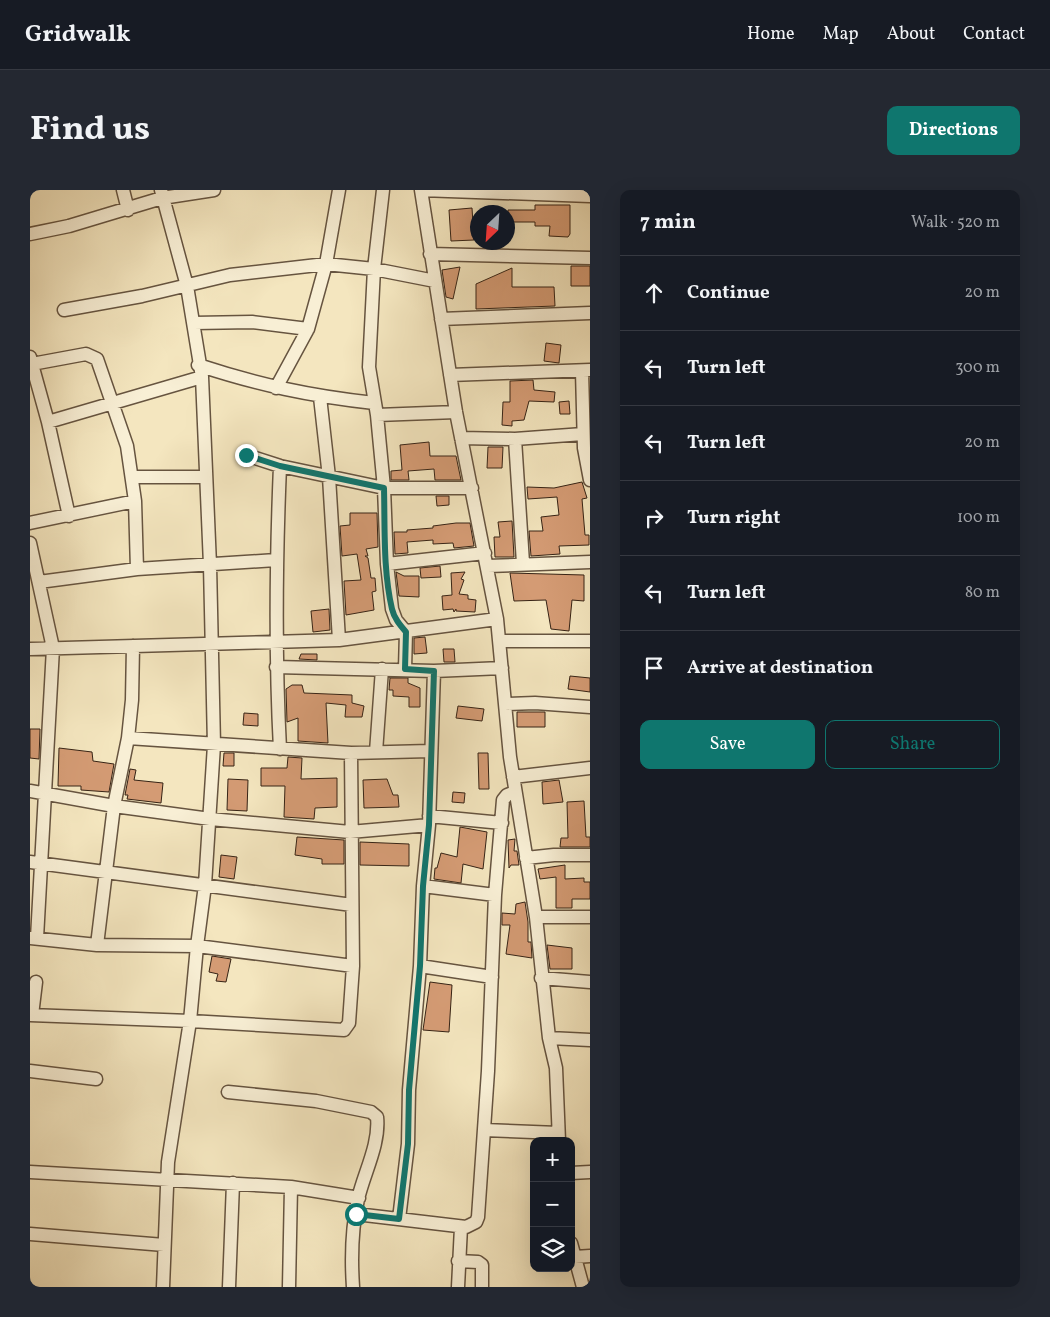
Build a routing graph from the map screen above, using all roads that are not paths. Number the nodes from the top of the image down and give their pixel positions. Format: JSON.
{"nodes":[{"id":1,"x":123,"y":190,"type":"edge"},
{"id":2,"x":214,"y":190,"type":"edge"},
{"id":3,"x":339,"y":190,"type":"edge"},
{"id":4,"x":383,"y":190,"type":"edge"},
{"id":5,"x":421,"y":190,"type":"edge"},
{"id":6,"x":162,"y":194,"type":"edge"},
{"id":7,"x":590,"y":196,"type":"edge"},
{"id":8,"x":128,"y":210,"type":"junction"},
{"id":9,"x":30,"y":234,"type":"edge"},
{"id":10,"x":430,"y":254,"type":"junction"},
{"id":11,"x":590,"y":258,"type":"edge"},
{"id":12,"x":326,"y":264,"type":"junction"},
{"id":13,"x":374,"y":269,"type":"junction"},
{"id":14,"x":435,"y":281,"type":"junction"},
{"id":15,"x":187,"y":286,"type":"junction"},
{"id":16,"x":64,"y":310,"type":"dead end"},
{"id":17,"x":590,"y":313,"type":"edge"},
{"id":18,"x":441,"y":319,"type":"junction"},
{"id":19,"x":194,"y":323,"type":"junction"},
{"id":20,"x":308,"y":329,"type":"junction"},
{"id":21,"x":31,"y":360,"type":"edge"},
{"id":22,"x":200,"y":371,"type":"junction"},
{"id":23,"x":586,"y":371,"type":"edge"},
{"id":24,"x":450,"y":375,"type":"junction"},
{"id":25,"x":276,"y":388,"type":"junction"},
{"id":26,"x":320,"y":397,"type":"junction"},
{"id":27,"x":111,"y":403,"type":"junction"},
{"id":28,"x":375,"y":409,"type":"junction"},
{"id":29,"x":456,"y":412,"type":"junction"},
{"id":30,"x":48,"y":422,"type":"junction"},
{"id":31,"x":583,"y":434,"type":"junction"},
{"id":32,"x":461,"y":438,"type":"junction"},
{"id":33,"x":515,"y":439,"type":"junction"},
{"id":34,"x":246,"y":455,"type":"dead end"},
{"id":35,"x":280,"y":466,"type":"junction"},
{"id":36,"x":132,"y":477,"type":"junction"},
{"id":37,"x":206,"y":477,"type":"junction"},
{"id":38,"x":329,"y":477,"type":"junction"},
{"id":39,"x":590,"y":480,"type":"edge"},
{"id":40,"x":384,"y":488,"type":"junction"},
{"id":41,"x":472,"y":488,"type":"junction"},
{"id":42,"x":135,"y":501,"type":"junction"},
{"id":43,"x":69,"y":516,"type":"junction"},
{"id":44,"x":30,"y":523,"type":"edge"},
{"id":45,"x":30,"y":544,"type":"edge"},
{"id":46,"x":485,"y":553,"type":"junction"},
{"id":47,"x":276,"y":560,"type":"junction"},
{"id":48,"x":590,"y":562,"type":"edge"},
{"id":49,"x":523,"y":563,"type":"junction"},
{"id":50,"x":387,"y":564,"type":"junction"},
{"id":51,"x":210,"y":565,"type":"junction"},
{"id":52,"x":488,"y":566,"type":"junction"},
{"id":53,"x":137,"y":569,"type":"junction"},
{"id":54,"x":39,"y":582,"type":"junction"},
{"id":55,"x":496,"y":619,"type":"junction"},
{"id":56,"x":406,"y":632,"type":"junction"},
{"id":57,"x":339,"y":640,"type":"junction"},
{"id":58,"x":499,"y":640,"type":"junction"},
{"id":59,"x":277,"y":641,"type":"junction"},
{"id":60,"x":590,"y":641,"type":"edge"},
{"id":61,"x":212,"y":644,"type":"junction"},
{"id":62,"x":133,"y":646,"type":"junction"},
{"id":63,"x":53,"y":648,"type":"junction"},
{"id":64,"x":30,"y":649,"type":"edge"},
{"id":65,"x":276,"y":667,"type":"junction"},
{"id":66,"x":502,"y":668,"type":"junction"},
{"id":67,"x":382,"y":669,"type":"junction"},
{"id":68,"x":405,"y":669,"type":"junction"},
{"id":69,"x":434,"y":671,"type":"junction"},
{"id":70,"x":505,"y":704,"type":"junction"},
{"id":71,"x":590,"y":707,"type":"edge"},
{"id":72,"x":128,"y":738,"type":"junction"},
{"id":73,"x":214,"y":745,"type":"junction"},
{"id":74,"x":280,"y":749,"type":"junction"},
{"id":75,"x":430,"y":751,"type":"junction"},
{"id":76,"x":376,"y":752,"type":"junction"},
{"id":77,"x":351,"y":753,"type":"junction"},
{"id":78,"x":590,"y":768,"type":"edge"},
{"id":79,"x":513,"y":777,"type":"junction"},
{"id":80,"x":30,"y":791,"type":"edge"},
{"id":81,"x":515,"y":792,"type":"junction"},
{"id":82,"x":44,"y":794,"type":"junction"},
{"id":83,"x":114,"y":806,"type":"junction"},
{"id":84,"x":210,"y":819,"type":"junction"},
{"id":85,"x":429,"y":820,"type":"junction"},
{"id":86,"x":502,"y":823,"type":"junction"},
{"id":87,"x":350,"y":832,"type":"junction"},
{"id":88,"x":590,"y":856,"type":"edge"},
{"id":89,"x":526,"y":858,"type":"junction"},
{"id":90,"x":35,"y":863,"type":"edge"},
{"id":91,"x":107,"y":871,"type":"junction"},
{"id":92,"x":206,"y":885,"type":"junction"},
{"id":93,"x":423,"y":886,"type":"junction"},
{"id":94,"x":495,"y":895,"type":"junction"},
{"id":95,"x":352,"y":905,"type":"junction"},
{"id":96,"x":536,"y":918,"type":"junction"},
{"id":97,"x":590,"y":918,"type":"edge"},
{"id":98,"x":33,"y":938,"type":"edge"},
{"id":99,"x":97,"y":946,"type":"junction"},
{"id":100,"x":197,"y":946,"type":"junction"},
{"id":101,"x":353,"y":966,"type":"junction"},
{"id":102,"x":420,"y":966,"type":"junction"},
{"id":103,"x":492,"y":977,"type":"junction"},
{"id":104,"x":541,"y":978,"type":"junction"},
{"id":105,"x":36,"y":982,"type":"dead end"},
{"id":106,"x":590,"y":982,"type":"edge"},
{"id":107,"x":31,"y":1015,"type":"edge"},
{"id":108,"x":190,"y":1021,"type":"junction"},
{"id":109,"x":549,"y":1038,"type":"junction"},
{"id":110,"x":590,"y":1040,"type":"edge"},
{"id":111,"x":30,"y":1071,"type":"edge"},
{"id":112,"x":96,"y":1079,"type":"dead end"},
{"id":113,"x":228,"y":1092,"type":"dead end"},
{"id":114,"x":484,"y":1130,"type":"junction"},
{"id":115,"x":558,"y":1137,"type":"edge"},
{"id":116,"x":30,"y":1172,"type":"edge"},
{"id":117,"x":590,"y":1172,"type":"edge"},
{"id":118,"x":575,"y":1173,"type":"edge"},
{"id":119,"x":167,"y":1179,"type":"junction"},
{"id":120,"x":234,"y":1183,"type":"junction"},
{"id":121,"x":291,"y":1186,"type":"junction"},
{"id":122,"x":359,"y":1198,"type":"junction"},
{"id":123,"x":356,"y":1214,"type":"junction"},
{"id":124,"x":399,"y":1219,"type":"junction"},
{"id":125,"x":461,"y":1227,"type":"junction"},
{"id":126,"x":30,"y":1234,"type":"edge"},
{"id":127,"x":164,"y":1244,"type":"junction"},
{"id":128,"x":590,"y":1256,"type":"edge"},
{"id":129,"x":575,"y":1257,"type":"joint"},
{"id":130,"x":458,"y":1261,"type":"junction"},
{"id":131,"x":163,"y":1287,"type":"edge"},
{"id":132,"x":229,"y":1287,"type":"edge"},
{"id":133,"x":290,"y":1287,"type":"edge"},
{"id":134,"x":353,"y":1287,"type":"edge"},
{"id":135,"x":458,"y":1287,"type":"edge"},
{"id":136,"x":482,"y":1287,"type":"edge"},
{"id":137,"x":583,"y":1287,"type":"edge"}],
"edges":[{"from":1,"to":8,"type":"street"},
{"from":2,"to":6,"type":"street"},
{"from":3,"to":12,"type":"street"},
{"from":4,"to":13,"type":"street"},
{"from":5,"to":7,"type":"street"},
{"from":5,"to":10,"type":"street"},
{"from":6,"to":8,"type":"street"},
{"from":6,"to":15,"type":"street"},
{"from":8,"to":9,"type":"street"},
{"from":10,"to":11,"type":"street"},
{"from":10,"to":14,"type":"street"},
{"from":12,"to":13,"type":"street"},
{"from":12,"to":15,"type":"street"},
{"from":12,"to":20,"type":"street"},
{"from":13,"to":14,"type":"street"},
{"from":13,"to":28,"type":"street"},
{"from":14,"to":18,"type":"street"},
{"from":15,"to":16,"type":"street"},
{"from":15,"to":19,"type":"street"},
{"from":17,"to":18,"type":"street"},
{"from":18,"to":24,"type":"street"},
{"from":19,"to":20,"type":"street"},
{"from":19,"to":22,"type":"street"},
{"from":20,"to":25,"type":"street"},
{"from":21,"to":27,"type":"street"},
{"from":21,"to":30,"type":"street"},
{"from":22,"to":25,"type":"street"},
{"from":22,"to":27,"type":"street"},
{"from":22,"to":37,"type":"street"},
{"from":23,"to":24,"type":"street"},
{"from":23,"to":31,"type":"street"},
{"from":24,"to":29,"type":"street"},
{"from":25,"to":26,"type":"street"},
{"from":26,"to":28,"type":"street"},
{"from":26,"to":38,"type":"street"},
{"from":27,"to":30,"type":"street"},
{"from":27,"to":36,"type":"street"},
{"from":28,"to":29,"type":"street"},
{"from":28,"to":40,"type":"street"},
{"from":29,"to":32,"type":"street"},
{"from":30,"to":43,"type":"street"},
{"from":31,"to":33,"type":"street"},
{"from":31,"to":39,"type":"street"},
{"from":32,"to":33,"type":"street"},
{"from":32,"to":41,"type":"street"},
{"from":33,"to":49,"type":"street"},
{"from":34,"to":35,"type":"street"},
{"from":35,"to":38,"type":"street"},
{"from":35,"to":47,"type":"street"},
{"from":36,"to":37,"type":"street"},
{"from":36,"to":42,"type":"street"},
{"from":37,"to":51,"type":"street"},
{"from":38,"to":40,"type":"street"},
{"from":38,"to":57,"type":"street"},
{"from":40,"to":41,"type":"street"},
{"from":40,"to":50,"type":"street"},
{"from":41,"to":46,"type":"street"},
{"from":42,"to":43,"type":"street"},
{"from":42,"to":53,"type":"street"},
{"from":43,"to":44,"type":"street"},
{"from":45,"to":54,"type":"street"},
{"from":46,"to":50,"type":"street"},
{"from":46,"to":52,"type":"street"},
{"from":47,"to":51,"type":"street"},
{"from":47,"to":59,"type":"street"},
{"from":48,"to":49,"type":"street"},
{"from":49,"to":52,"type":"street"},
{"from":50,"to":56,"type":"street"},
{"from":51,"to":53,"type":"street"},
{"from":51,"to":61,"type":"street"},
{"from":52,"to":55,"type":"street"},
{"from":53,"to":54,"type":"street"},
{"from":54,"to":63,"type":"street"},
{"from":55,"to":56,"type":"street"},
{"from":55,"to":58,"type":"street"},
{"from":56,"to":57,"type":"street"},
{"from":56,"to":68,"type":"street"},
{"from":57,"to":59,"type":"street"},
{"from":58,"to":60,"type":"street"},
{"from":58,"to":66,"type":"street"},
{"from":59,"to":61,"type":"street"},
{"from":59,"to":65,"type":"street"},
{"from":61,"to":62,"type":"street"},
{"from":61,"to":73,"type":"street"},
{"from":62,"to":63,"type":"street"},
{"from":62,"to":72,"type":"street"},
{"from":63,"to":64,"type":"street"},
{"from":63,"to":82,"type":"street"},
{"from":65,"to":67,"type":"street"},
{"from":65,"to":74,"type":"street"},
{"from":66,"to":69,"type":"street"},
{"from":66,"to":70,"type":"street"},
{"from":67,"to":68,"type":"street"},
{"from":67,"to":76,"type":"street"},
{"from":68,"to":69,"type":"street"},
{"from":69,"to":75,"type":"street"},
{"from":70,"to":71,"type":"street"},
{"from":70,"to":79,"type":"street"},
{"from":72,"to":73,"type":"street"},
{"from":72,"to":83,"type":"street"},
{"from":73,"to":74,"type":"street"},
{"from":73,"to":84,"type":"street"},
{"from":74,"to":77,"type":"street"},
{"from":75,"to":76,"type":"street"},
{"from":75,"to":85,"type":"street"},
{"from":76,"to":77,"type":"street"},
{"from":77,"to":87,"type":"street"},
{"from":78,"to":79,"type":"street"},
{"from":79,"to":81,"type":"street"},
{"from":80,"to":82,"type":"street"},
{"from":81,"to":86,"type":"street"},
{"from":81,"to":89,"type":"street"},
{"from":82,"to":83,"type":"street"},
{"from":82,"to":90,"type":"street"},
{"from":83,"to":84,"type":"street"},
{"from":83,"to":91,"type":"street"},
{"from":84,"to":87,"type":"street"},
{"from":84,"to":92,"type":"street"},
{"from":85,"to":86,"type":"street"},
{"from":85,"to":87,"type":"street"},
{"from":85,"to":93,"type":"street"},
{"from":86,"to":94,"type":"street"},
{"from":87,"to":95,"type":"street"},
{"from":88,"to":89,"type":"street"},
{"from":89,"to":96,"type":"street"},
{"from":90,"to":91,"type":"street"},
{"from":90,"to":98,"type":"street"},
{"from":91,"to":92,"type":"street"},
{"from":91,"to":99,"type":"street"},
{"from":92,"to":95,"type":"street"},
{"from":92,"to":100,"type":"street"},
{"from":93,"to":94,"type":"street"},
{"from":93,"to":102,"type":"street"},
{"from":94,"to":103,"type":"street"},
{"from":95,"to":101,"type":"street"},
{"from":96,"to":97,"type":"street"},
{"from":96,"to":104,"type":"street"},
{"from":98,"to":99,"type":"street"},
{"from":99,"to":100,"type":"street"},
{"from":100,"to":101,"type":"street"},
{"from":100,"to":108,"type":"street"},
{"from":101,"to":108,"type":"street"},
{"from":102,"to":103,"type":"street"},
{"from":102,"to":124,"type":"street"},
{"from":103,"to":114,"type":"street"},
{"from":104,"to":106,"type":"street"},
{"from":104,"to":109,"type":"street"},
{"from":105,"to":107,"type":"street"},
{"from":107,"to":108,"type":"street"},
{"from":108,"to":119,"type":"street"},
{"from":109,"to":110,"type":"street"},
{"from":109,"to":115,"type":"street"},
{"from":111,"to":112,"type":"street"},
{"from":113,"to":122,"type":"street"},
{"from":114,"to":115,"type":"street"},
{"from":114,"to":125,"type":"street"},
{"from":116,"to":119,"type":"street"},
{"from":117,"to":118,"type":"street"},
{"from":119,"to":120,"type":"street"},
{"from":119,"to":127,"type":"street"},
{"from":120,"to":121,"type":"street"},
{"from":120,"to":132,"type":"street"},
{"from":121,"to":122,"type":"street"},
{"from":121,"to":133,"type":"street"},
{"from":122,"to":123,"type":"street"},
{"from":123,"to":124,"type":"street"},
{"from":123,"to":134,"type":"street"},
{"from":124,"to":125,"type":"street"},
{"from":125,"to":130,"type":"street"},
{"from":126,"to":127,"type":"street"},
{"from":127,"to":131,"type":"street"},
{"from":128,"to":129,"type":"street"},
{"from":129,"to":137,"type":"street"},
{"from":130,"to":135,"type":"street"},
{"from":130,"to":136,"type":"street"}]}
